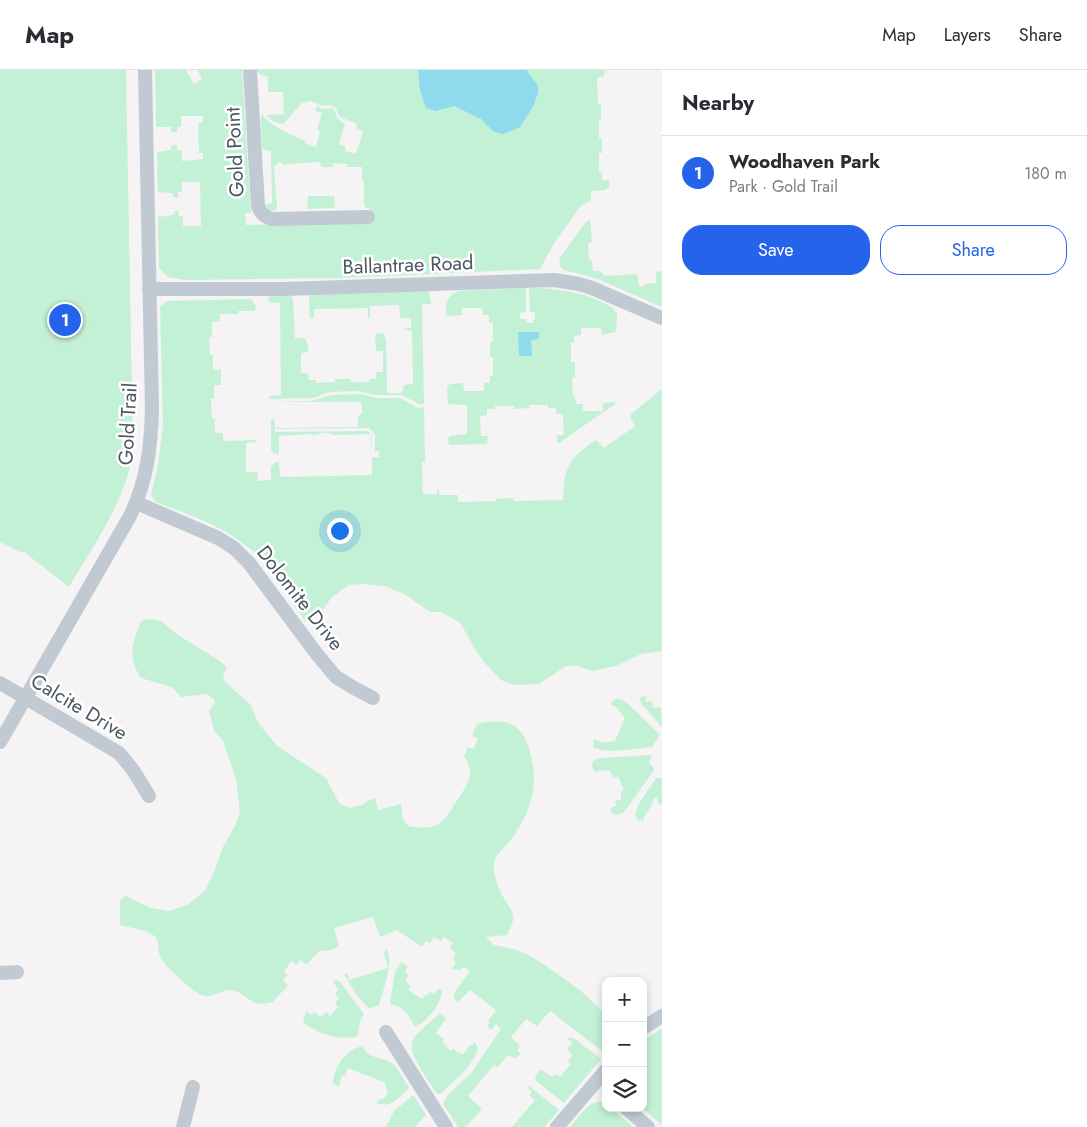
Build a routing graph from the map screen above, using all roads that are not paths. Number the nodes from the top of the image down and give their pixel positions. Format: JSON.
{"nodes":[{"id":1,"x":145,"y":70,"type":"edge"},
{"id":2,"x":250,"y":70,"type":"edge"},
{"id":3,"x":368,"y":216,"type":"dead end"},
{"id":4,"x":149,"y":289,"type":"junction"},
{"id":5,"x":662,"y":318,"type":"edge"},
{"id":6,"x":136,"y":503,"type":"junction"},
{"id":7,"x":0,"y":683,"type":"edge"},
{"id":8,"x":25,"y":698,"type":"junction"},
{"id":9,"x":373,"y":698,"type":"dead end"},
{"id":10,"x":0,"y":742,"type":"edge"},
{"id":11,"x":149,"y":796,"type":"dead end"},
{"id":12,"x":17,"y":972,"type":"dead end"},
{"id":13,"x":0,"y":973,"type":"edge"},
{"id":14,"x":662,"y":1016,"type":"edge"},
{"id":15,"x":647,"y":1025,"type":"edge"},
{"id":16,"x":386,"y":1032,"type":"dead end"},
{"id":17,"x":601,"y":1086,"type":"edge"},
{"id":18,"x":193,"y":1087,"type":"dead end"},
{"id":19,"x":631,"y":1112,"type":"edge"},
{"id":20,"x":183,"y":1127,"type":"edge"},
{"id":21,"x":446,"y":1127,"type":"edge"},
{"id":22,"x":557,"y":1127,"type":"edge"},
{"id":23,"x":648,"y":1127,"type":"edge"}],
"edges":[{"from":1,"to":4,"type":"street","name":"Gold Trail"},
{"from":2,"to":3,"type":"street","name":"Gold Point"},
{"from":4,"to":5,"type":"street","name":"Ballantrae Road"},
{"from":4,"to":6,"type":"street","name":"Gold Trail"},
{"from":6,"to":8,"type":"street","name":"Gold Trail"},
{"from":6,"to":9,"type":"street","name":"Dolomite Drive"},
{"from":7,"to":8,"type":"street","name":"Calcite Drive"},
{"from":8,"to":10,"type":"street","name":"Gold Trail"},
{"from":8,"to":11,"type":"street","name":"Calcite Drive"},
{"from":12,"to":13,"type":"street"},
{"from":14,"to":15,"type":"street"},
{"from":16,"to":21,"type":"street"},
{"from":17,"to":22,"type":"street"},
{"from":18,"to":20,"type":"street"},
{"from":19,"to":23,"type":"street"}]}
